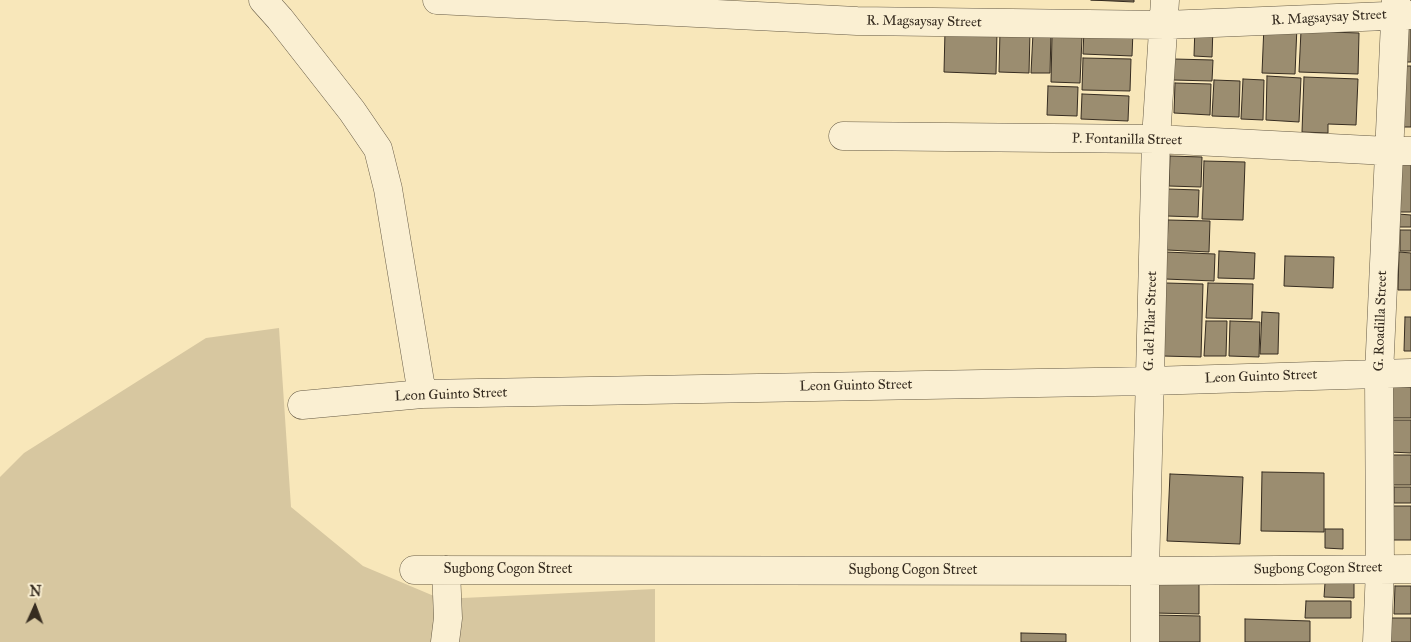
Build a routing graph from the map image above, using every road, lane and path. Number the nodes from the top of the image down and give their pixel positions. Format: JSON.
{"nodes":[{"id":1,"x":263,"y":0,"type":"edge"},
{"id":2,"x":437,"y":0,"type":"edge"},
{"id":3,"x":1401,"y":10,"type":"edge"},
{"id":4,"x":1165,"y":12,"type":"edge"},
{"id":5,"x":843,"y":136,"type":"dead end"},
{"id":6,"x":1156,"y":139,"type":"junction"},
{"id":7,"x":1400,"y":151,"type":"edge"},
{"id":8,"x":1411,"y":373,"type":"edge"},
{"id":9,"x":1378,"y":374,"type":"junction"},
{"id":10,"x":1150,"y":381,"type":"junction"},
{"id":11,"x":422,"y":394,"type":"junction"},
{"id":12,"x":302,"y":405,"type":"dead end"},
{"id":13,"x":1380,"y":569,"type":"junction"},
{"id":14,"x":1411,"y":569,"type":"edge"},
{"id":15,"x":414,"y":570,"type":"dead end"},
{"id":16,"x":446,"y":570,"type":"junction"},
{"id":17,"x":1145,"y":571,"type":"junction"},
{"id":18,"x":445,"y":642,"type":"edge"},
{"id":19,"x":1145,"y":642,"type":"edge"},
{"id":20,"x":1377,"y":642,"type":"edge"}],
"edges":[{"from":1,"to":11,"type":"street"},
{"from":2,"to":4,"type":"street","name":"R. Magsaysay Street"},
{"from":3,"to":4,"type":"street","name":"R. Magsaysay Street"},
{"from":3,"to":7,"type":"street","name":"G. Roadilla Street"},
{"from":4,"to":6,"type":"street","name":"G. del Pilar Street"},
{"from":5,"to":6,"type":"street","name":"P. Fontanilla Street"},
{"from":6,"to":7,"type":"street","name":"P. Fontanilla Street"},
{"from":6,"to":10,"type":"street","name":"G. del Pilar Street"},
{"from":7,"to":9,"type":"street","name":"G. Roadilla Street"},
{"from":8,"to":9,"type":"street","name":"Leon Guinto Street"},
{"from":9,"to":10,"type":"street","name":"Leon Guinto Street"},
{"from":9,"to":13,"type":"street","name":"G. Roadilla Street"},
{"from":10,"to":11,"type":"street","name":"Leon Guinto Street"},
{"from":10,"to":17,"type":"street","name":"G. del Pilar Street"},
{"from":11,"to":12,"type":"street","name":"Leon Guinto Street"},
{"from":13,"to":14,"type":"street","name":"Sugbong Cogon Street"},
{"from":13,"to":17,"type":"street","name":"Sugbong Cogon Street"},
{"from":13,"to":20,"type":"street","name":"G. Roadilla Street"},
{"from":15,"to":16,"type":"street","name":"Sugbong Cogon Street"},
{"from":16,"to":17,"type":"street","name":"Sugbong Cogon Street"},
{"from":16,"to":18,"type":"street"},
{"from":17,"to":19,"type":"street","name":"G. del Pilar Street"}]}
